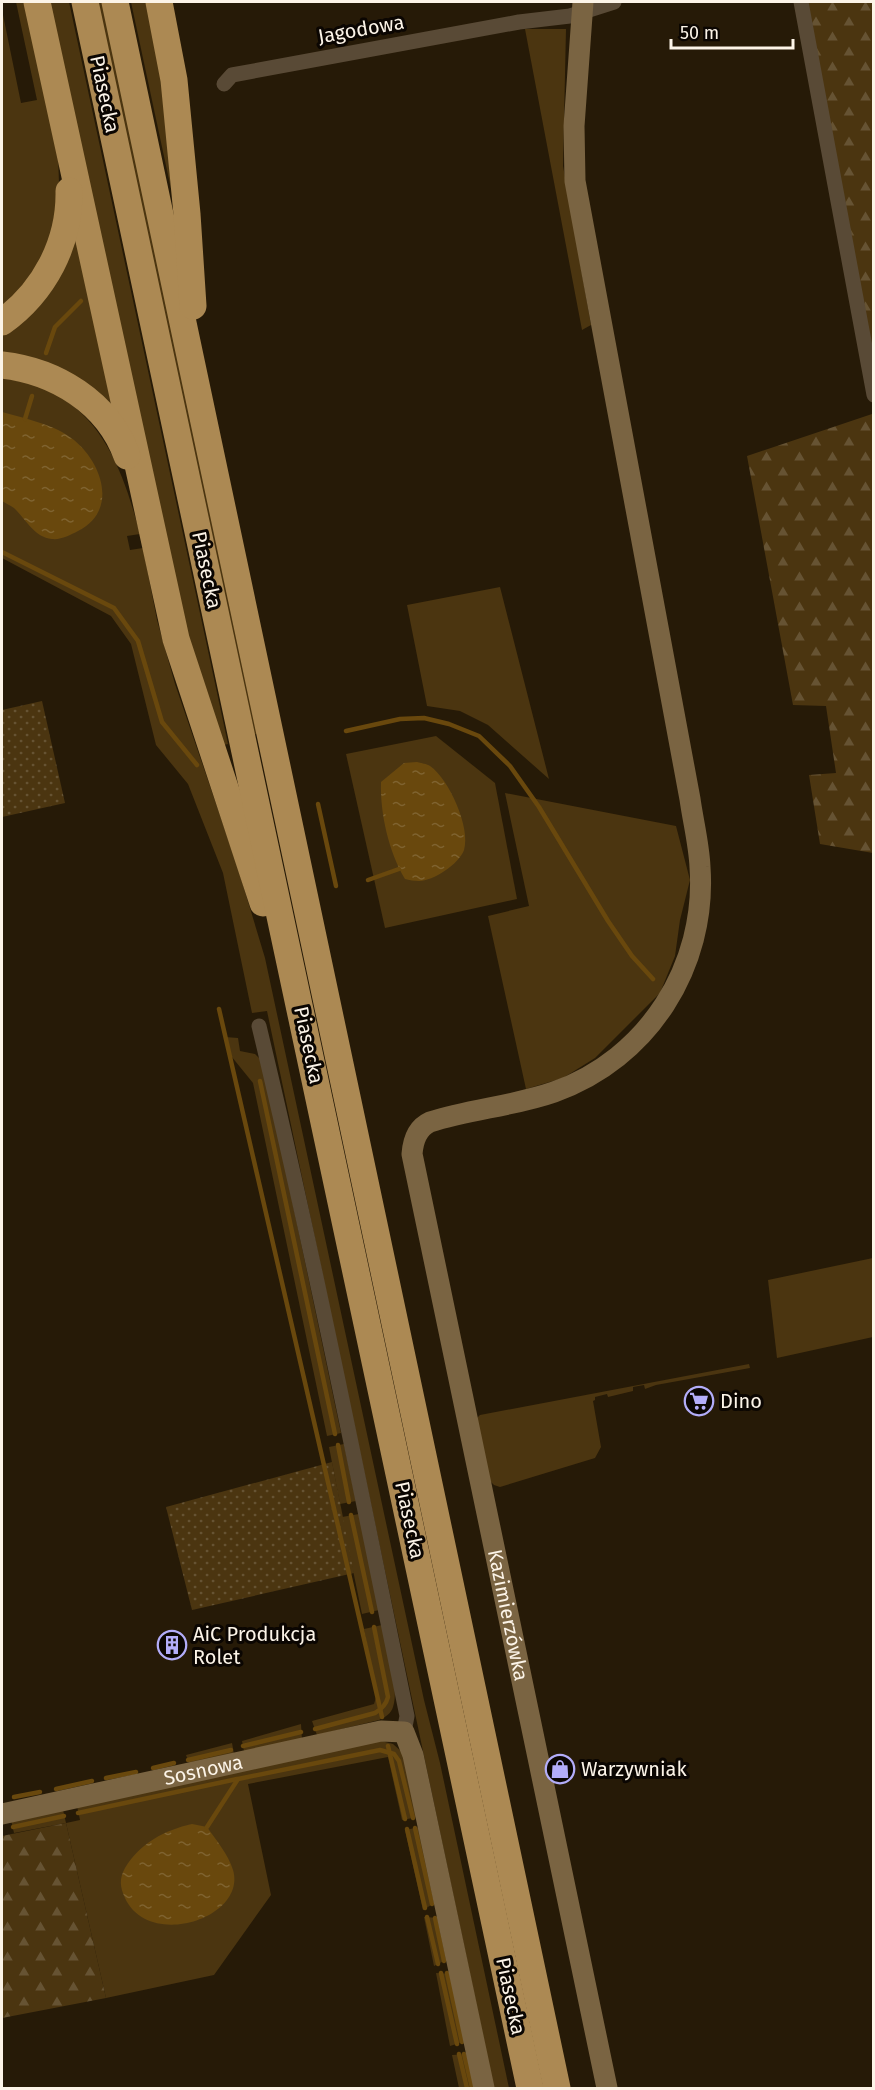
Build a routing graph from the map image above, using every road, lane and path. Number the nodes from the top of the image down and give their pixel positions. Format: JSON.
{"nodes":[{"id":1,"x":37,"y":2,"type":"edge"},
{"id":2,"x":85,"y":2,"type":"edge"},
{"id":3,"x":115,"y":2,"type":"edge"},
{"id":4,"x":159,"y":2,"type":"edge"},
{"id":5,"x":614,"y":2,"type":"edge"},
{"id":6,"x":801,"y":2,"type":"edge"},
{"id":7,"x":582,"y":6,"type":"edge"},
{"id":8,"x":224,"y":84,"type":"dead end"},
{"id":9,"x":68,"y":151,"type":"junction"},
{"id":10,"x":2,"y":322,"type":"edge"},
{"id":11,"x":2,"y":365,"type":"edge"},
{"id":12,"x":873,"y":395,"type":"edge"},
{"id":13,"x":200,"y":404,"type":"junction"},
{"id":14,"x":151,"y":528,"type":"junction"},
{"id":15,"x":259,"y":1026,"type":"dead end"},
{"id":16,"x":315,"y":1076,"type":"junction"},
{"id":17,"x":404,"y":1732,"type":"junction"},
{"id":18,"x":2,"y":1814,"type":"edge"},
{"id":19,"x":484,"y":2088,"type":"edge"},
{"id":20,"x":530,"y":2088,"type":"edge"},
{"id":21,"x":557,"y":2088,"type":"edge"},
{"id":22,"x":608,"y":2088,"type":"edge"}],
"edges":[{"from":1,"to":9,"type":"highway"},
{"from":2,"to":16,"type":"highway","name":"Piasecka"},
{"from":3,"to":13,"type":"highway","name":"Piasecka"},
{"from":4,"to":13,"type":"highway"},
{"from":5,"to":7,"type":"street","name":"Jagodowa"},
{"from":6,"to":12,"type":"street"},
{"from":7,"to":8,"type":"street","name":"Jagodowa"},
{"from":7,"to":22,"type":"street","name":"Kazimierzówka"},
{"from":9,"to":10,"type":"highway"},
{"from":9,"to":14,"type":"highway"},
{"from":11,"to":14,"type":"highway"},
{"from":13,"to":21,"type":"highway","name":"Piasecka"},
{"from":14,"to":16,"type":"highway"},
{"from":15,"to":17,"type":"street"},
{"from":16,"to":20,"type":"highway","name":"Piasecka"},
{"from":17,"to":18,"type":"street","name":"Sosnowa"},
{"from":17,"to":19,"type":"street"}]}
